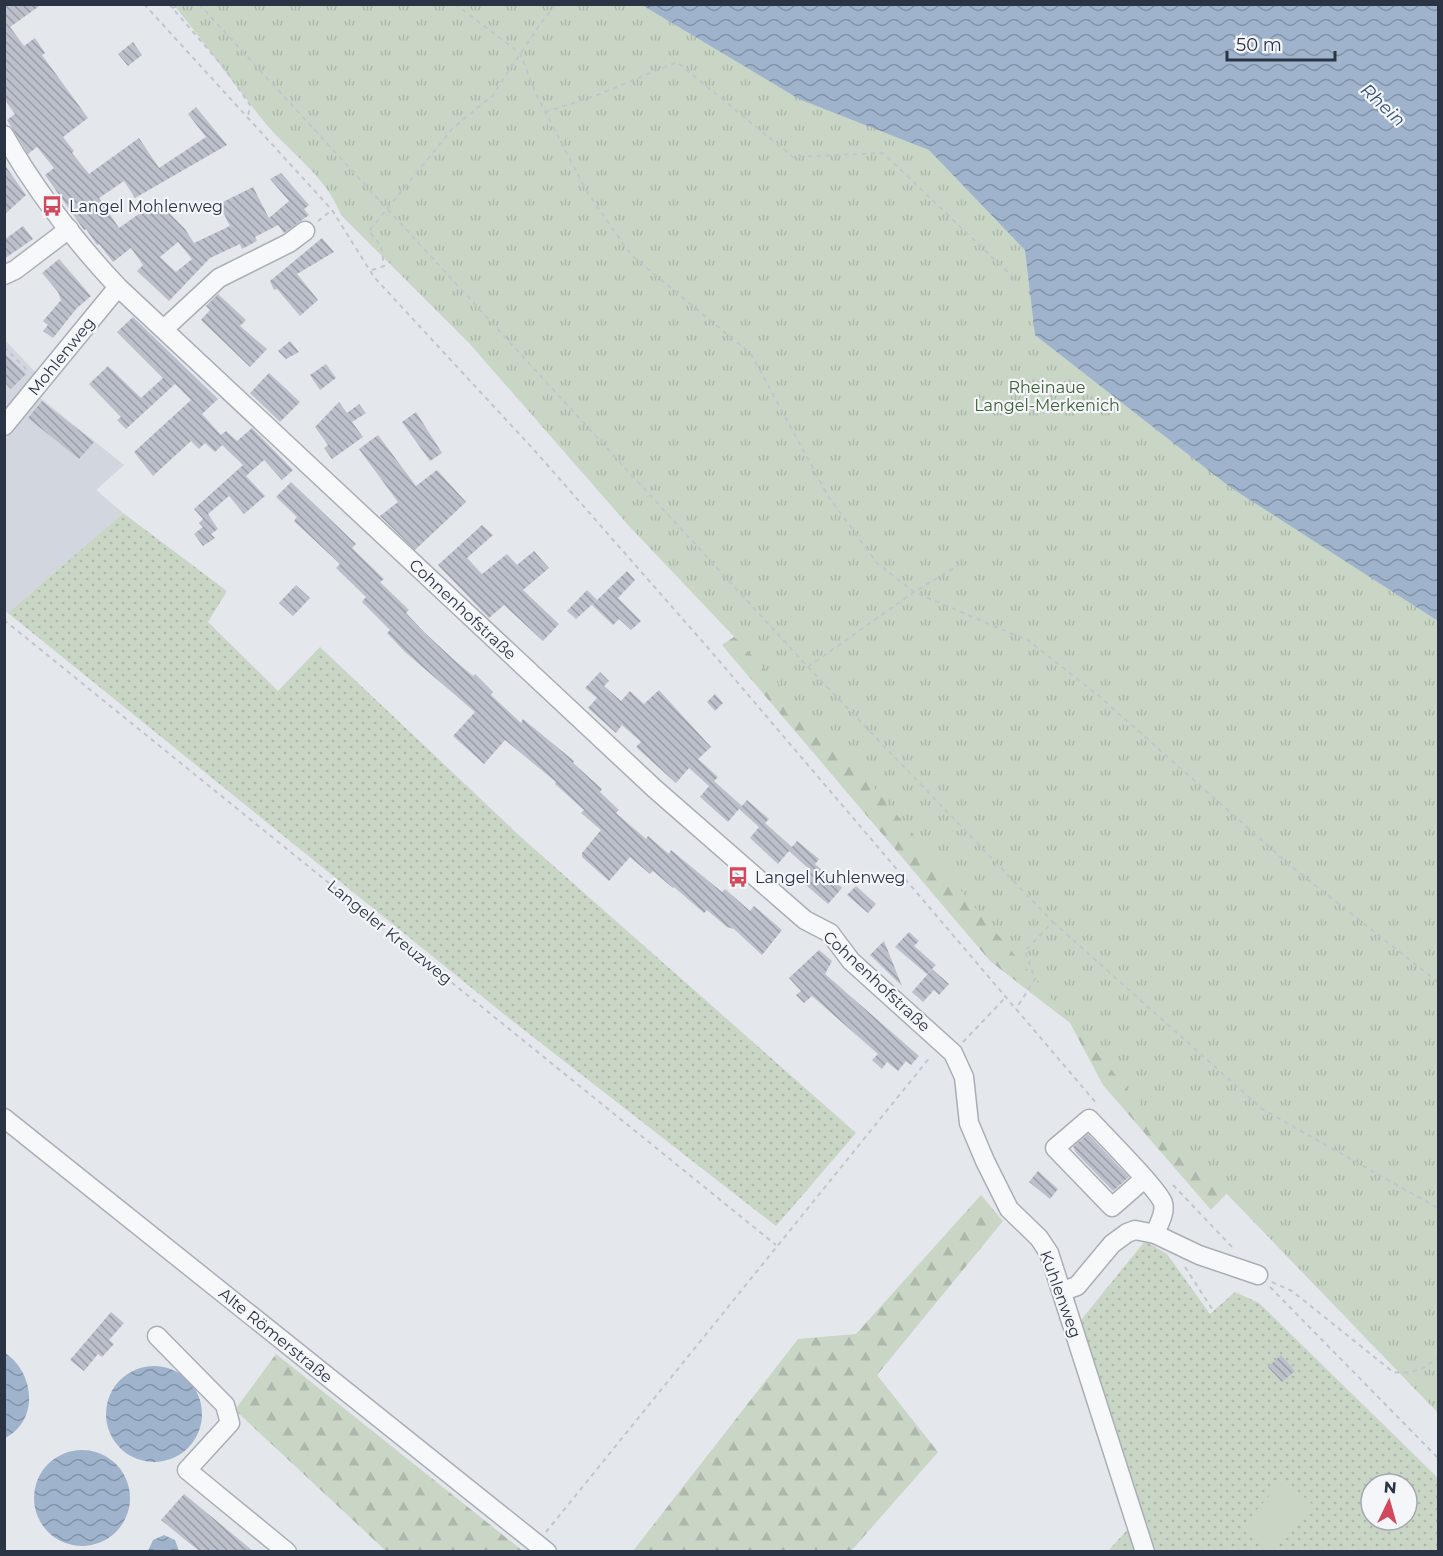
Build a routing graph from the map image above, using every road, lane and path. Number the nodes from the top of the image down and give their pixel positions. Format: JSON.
{"nodes":[{"id":1,"x":144,"y":4,"type":"edge"},
{"id":2,"x":169,"y":4,"type":"edge"},
{"id":3,"x":182,"y":4,"type":"edge"},
{"id":4,"x":199,"y":4,"type":"edge"},
{"id":5,"x":455,"y":4,"type":"edge"},
{"id":6,"x":556,"y":4,"type":"edge"},
{"id":7,"x":172,"y":9,"type":"junction"},
{"id":8,"x":520,"y":53,"type":"junction"},
{"id":9,"x":545,"y":112,"type":"junction"},
{"id":10,"x":248,"y":117,"type":"junction"},
{"id":11,"x":4,"y":135,"type":"edge"},
{"id":12,"x":388,"y":207,"type":"junction"},
{"id":13,"x":69,"y":229,"type":"junction"},
{"id":14,"x":305,"y":231,"type":"dead end"},
{"id":15,"x":371,"y":271,"type":"junction"},
{"id":16,"x":4,"y":274,"type":"edge"},
{"id":17,"x":1017,"y":281,"type":"dead end"},
{"id":18,"x":118,"y":287,"type":"junction"},
{"id":19,"x":164,"y":329,"type":"junction"},
{"id":20,"x":4,"y":347,"type":"edge"},
{"id":21,"x":39,"y":383,"type":"junction"},
{"id":22,"x":4,"y":426,"type":"edge"},
{"id":23,"x":959,"y":565,"type":"dead end"},
{"id":24,"x":914,"y":592,"type":"junction"},
{"id":25,"x":4,"y":620,"type":"edge"},
{"id":26,"x":808,"y":667,"type":"junction"},
{"id":27,"x":1053,"y":922,"type":"junction"},
{"id":28,"x":1438,"y":982,"type":"edge"},
{"id":29,"x":1005,"y":997,"type":"junction"},
{"id":30,"x":1016,"y":1009,"type":"junction"},
{"id":31,"x":947,"y":1047,"type":"junction"},
{"id":32,"x":1097,"y":1105,"type":"dead end"},
{"id":33,"x":4,"y":1118,"type":"edge"},
{"id":34,"x":1144,"y":1179,"type":"junction"},
{"id":35,"x":1169,"y":1182,"type":"dead end"},
{"id":36,"x":1438,"y":1208,"type":"edge"},
{"id":37,"x":1155,"y":1234,"type":"junction"},
{"id":38,"x":776,"y":1245,"type":"junction"},
{"id":39,"x":1234,"y":1250,"type":"dead end"},
{"id":40,"x":1181,"y":1261,"type":"dead end"},
{"id":41,"x":1258,"y":1275,"type":"junction"},
{"id":42,"x":1063,"y":1291,"type":"junction"},
{"id":43,"x":1214,"y":1312,"type":"dead end"},
{"id":44,"x":157,"y":1336,"type":"dead end"},
{"id":45,"x":1438,"y":1357,"type":"edge"},
{"id":46,"x":1438,"y":1458,"type":"edge"},
{"id":47,"x":542,"y":1547,"type":"edge"},
{"id":48,"x":287,"y":1551,"type":"edge"},
{"id":49,"x":1145,"y":1551,"type":"edge"}],
"edges":[{"from":1,"to":10,"type":"path"},
{"from":2,"to":7,"type":"path"},
{"from":3,"to":7,"type":"path"},
{"from":4,"to":12,"type":"path"},
{"from":5,"to":8,"type":"path"},
{"from":6,"to":8,"type":"path"},
{"from":7,"to":10,"type":"path"},
{"from":8,"to":9,"type":"path"},
{"from":8,"to":12,"type":"path"},
{"from":9,"to":17,"type":"path"},
{"from":9,"to":24,"type":"path"},
{"from":10,"to":15,"type":"path"},
{"from":11,"to":13,"type":"street","name":"Cohnenhofstraße"},
{"from":12,"to":15,"type":"path"},
{"from":12,"to":26,"type":"path"},
{"from":13,"to":16,"type":"street"},
{"from":13,"to":18,"type":"street","name":"Cohnenhofstraße"},
{"from":14,"to":19,"type":"street"},
{"from":15,"to":29,"type":"path"},
{"from":18,"to":19,"type":"street","name":"Cohnenhofstraße"},
{"from":18,"to":21,"type":"street","name":"Mohlenweg"},
{"from":19,"to":31,"type":"street","name":"Cohnenhofstraße"},
{"from":20,"to":21,"type":"path"},
{"from":21,"to":22,"type":"street","name":"Mohlenweg"},
{"from":23,"to":24,"type":"path"},
{"from":24,"to":26,"type":"path"},
{"from":24,"to":28,"type":"path"},
{"from":25,"to":38,"type":"path","name":"Langeler Kreuzweg"},
{"from":26,"to":27,"type":"path"},
{"from":27,"to":30,"type":"path"},
{"from":27,"to":36,"type":"path"},
{"from":29,"to":30,"type":"path"},
{"from":29,"to":31,"type":"path"},
{"from":30,"to":32,"type":"path"},
{"from":31,"to":38,"type":"path"},
{"from":31,"to":42,"type":"street","name":"Kuhlenweg"},
{"from":33,"to":47,"type":"street","name":"Alte Römerstraße"},
{"from":34,"to":34,"type":"street"},
{"from":34,"to":37,"type":"street"},
{"from":35,"to":39,"type":"path"},
{"from":37,"to":41,"type":"street"},
{"from":37,"to":42,"type":"street"},
{"from":38,"to":47,"type":"path"},
{"from":40,"to":43,"type":"path"},
{"from":41,"to":45,"type":"path"},
{"from":41,"to":46,"type":"path"},
{"from":42,"to":49,"type":"street","name":"Kuhlenweg"},
{"from":44,"to":48,"type":"street"}]}
